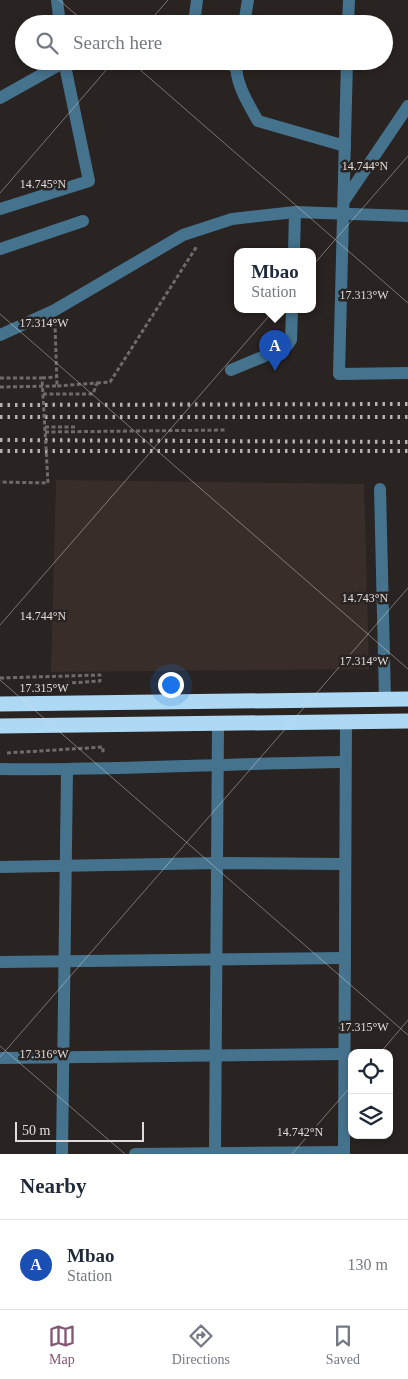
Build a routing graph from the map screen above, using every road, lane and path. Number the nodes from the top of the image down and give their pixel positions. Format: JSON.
{"nodes":[{"id":1,"x":57,"y":0,"type":"edge"},
{"id":2,"x":197,"y":0,"type":"edge"},
{"id":3,"x":248,"y":0,"type":"edge"},
{"id":4,"x":349,"y":0,"type":"edge"},
{"id":5,"x":59,"y":15,"type":"edge"},
{"id":6,"x":195,"y":15,"type":"edge"},
{"id":7,"x":246,"y":15,"type":"edge"},
{"id":8,"x":348,"y":15,"type":"edge"},
{"id":9,"x":49,"y":70,"type":"edge"},
{"id":10,"x":67,"y":70,"type":"edge"},
{"id":11,"x":238,"y":70,"type":"edge"},
{"id":12,"x":347,"y":70,"type":"edge"},
{"id":13,"x":0,"y":98,"type":"edge"},
{"id":14,"x":408,"y":106,"type":"edge"},
{"id":15,"x":345,"y":146,"type":"junction"},
{"id":16,"x":343,"y":207,"type":"junction"},
{"id":17,"x":0,"y":209,"type":"edge"},
{"id":18,"x":295,"y":212,"type":"junction"},
{"id":19,"x":408,"y":216,"type":"edge"},
{"id":20,"x":83,"y":221,"type":"dead end"},
{"id":21,"x":192,"y":232,"type":"junction"},
{"id":22,"x":294,"y":248,"type":"edge"},
{"id":23,"x":0,"y":249,"type":"edge"},
{"id":24,"x":55,"y":310,"type":"junction"},
{"id":25,"x":292,"y":313,"type":"edge"},
{"id":26,"x":0,"y":335,"type":"edge"},
{"id":27,"x":231,"y":370,"type":"dead end"},
{"id":28,"x":408,"y":373,"type":"edge"},
{"id":29,"x":56,"y":377,"type":"junction"},
{"id":30,"x":0,"y":378,"type":"edge"},
{"id":31,"x":42,"y":378,"type":"junction"},
{"id":32,"x":97,"y":383,"type":"junction"},
{"id":33,"x":57,"y":386,"type":"junction"},
{"id":34,"x":0,"y":387,"type":"edge"},
{"id":35,"x":43,"y":394,"type":"junction"},
{"id":36,"x":45,"y":426,"type":"junction"},
{"id":37,"x":77,"y":426,"type":"dead end"},
{"id":38,"x":226,"y":430,"type":"dead end"},
{"id":39,"x":45,"y":432,"type":"junction"},
{"id":40,"x":0,"y":482,"type":"edge"},
{"id":41,"x":380,"y":489,"type":"dead end"},
{"id":42,"x":0,"y":678,"type":"edge"},
{"id":43,"x":18,"y":686,"type":"dead end"},
{"id":44,"x":385,"y":699,"type":"junction"},
{"id":45,"x":408,"y":699,"type":"edge"},
{"id":46,"x":0,"y":704,"type":"edge"},
{"id":47,"x":346,"y":721,"type":"junction"},
{"id":48,"x":408,"y":721,"type":"edge"},
{"id":49,"x":218,"y":725,"type":"junction"},
{"id":50,"x":0,"y":726,"type":"edge"},
{"id":51,"x":0,"y":753,"type":"edge"},
{"id":52,"x":75,"y":754,"type":"dead end"},
{"id":53,"x":93,"y":754,"type":"dead end"},
{"id":54,"x":0,"y":757,"type":"edge"},
{"id":55,"x":345,"y":762,"type":"junction"},
{"id":56,"x":218,"y":763,"type":"junction"},
{"id":57,"x":0,"y":769,"type":"edge"},
{"id":58,"x":67,"y":770,"type":"junction"},
{"id":59,"x":218,"y":863,"type":"junction"},
{"id":60,"x":345,"y":864,"type":"junction"},
{"id":61,"x":0,"y":867,"type":"edge"},
{"id":62,"x":68,"y":867,"type":"junction"},
{"id":63,"x":345,"y":958,"type":"junction"},
{"id":64,"x":217,"y":959,"type":"junction"},
{"id":65,"x":66,"y":961,"type":"junction"},
{"id":66,"x":0,"y":962,"type":"edge"},
{"id":67,"x":344,"y":1054,"type":"junction"},
{"id":68,"x":216,"y":1056,"type":"junction"},
{"id":69,"x":63,"y":1057,"type":"junction"},
{"id":70,"x":0,"y":1058,"type":"edge"},
{"id":71,"x":344,"y":1153,"type":"edge"},
{"id":72,"x":62,"y":1154,"type":"edge"},
{"id":73,"x":135,"y":1154,"type":"edge"},
{"id":74,"x":215,"y":1154,"type":"edge"}],
"edges":[{"from":1,"to":5,"type":"street"},
{"from":2,"to":6,"type":"street"},
{"from":3,"to":7,"type":"street"},
{"from":4,"to":8,"type":"street"},
{"from":9,"to":13,"type":"street"},
{"from":10,"to":17,"type":"street"},
{"from":11,"to":15,"type":"street"},
{"from":12,"to":15,"type":"street"},
{"from":14,"to":16,"type":"street"},
{"from":15,"to":16,"type":"street"},
{"from":16,"to":18,"type":"street"},
{"from":16,"to":19,"type":"street"},
{"from":16,"to":28,"type":"street"},
{"from":18,"to":21,"type":"street"},
{"from":18,"to":22,"type":"street"},
{"from":20,"to":23,"type":"street"},
{"from":21,"to":24,"type":"street"},
{"from":21,"to":32,"type":"path"},
{"from":24,"to":26,"type":"street"},
{"from":24,"to":29,"type":"path"},
{"from":25,"to":27,"type":"street"},
{"from":29,"to":31,"type":"path"},
{"from":29,"to":33,"type":"path"},
{"from":30,"to":31,"type":"path","bridge":true},
{"from":31,"to":35,"type":"path","bridge":true},
{"from":32,"to":33,"type":"path"},
{"from":32,"to":35,"type":"path"},
{"from":33,"to":34,"type":"path"},
{"from":35,"to":36,"type":"path","bridge":true},
{"from":36,"to":37,"type":"path"},
{"from":36,"to":39,"type":"path","bridge":true},
{"from":38,"to":39,"type":"path"},
{"from":39,"to":40,"type":"path","bridge":true},
{"from":41,"to":44,"type":"street"},
{"from":42,"to":43,"type":"path"},
{"from":44,"to":45,"type":"highway"},
{"from":44,"to":46,"type":"highway"},
{"from":47,"to":48,"type":"highway"},
{"from":47,"to":49,"type":"highway"},
{"from":47,"to":55,"type":"street"},
{"from":49,"to":50,"type":"highway"},
{"from":49,"to":56,"type":"street"},
{"from":51,"to":53,"type":"path"},
{"from":52,"to":54,"type":"path"},
{"from":55,"to":56,"type":"street"},
{"from":55,"to":60,"type":"street"},
{"from":56,"to":58,"type":"street"},
{"from":56,"to":59,"type":"street"},
{"from":57,"to":58,"type":"street"},
{"from":58,"to":62,"type":"street"},
{"from":59,"to":60,"type":"street"},
{"from":59,"to":62,"type":"street"},
{"from":59,"to":64,"type":"street"},
{"from":60,"to":63,"type":"street"},
{"from":61,"to":62,"type":"street"},
{"from":62,"to":65,"type":"street"},
{"from":63,"to":64,"type":"street"},
{"from":63,"to":67,"type":"street"},
{"from":64,"to":65,"type":"street"},
{"from":64,"to":68,"type":"street"},
{"from":65,"to":66,"type":"street"},
{"from":65,"to":69,"type":"street"},
{"from":67,"to":68,"type":"street"},
{"from":67,"to":71,"type":"street"},
{"from":68,"to":69,"type":"street"},
{"from":68,"to":74,"type":"street"},
{"from":69,"to":70,"type":"street"},
{"from":69,"to":72,"type":"street"},
{"from":71,"to":74,"type":"street"},
{"from":73,"to":74,"type":"street"}]}
